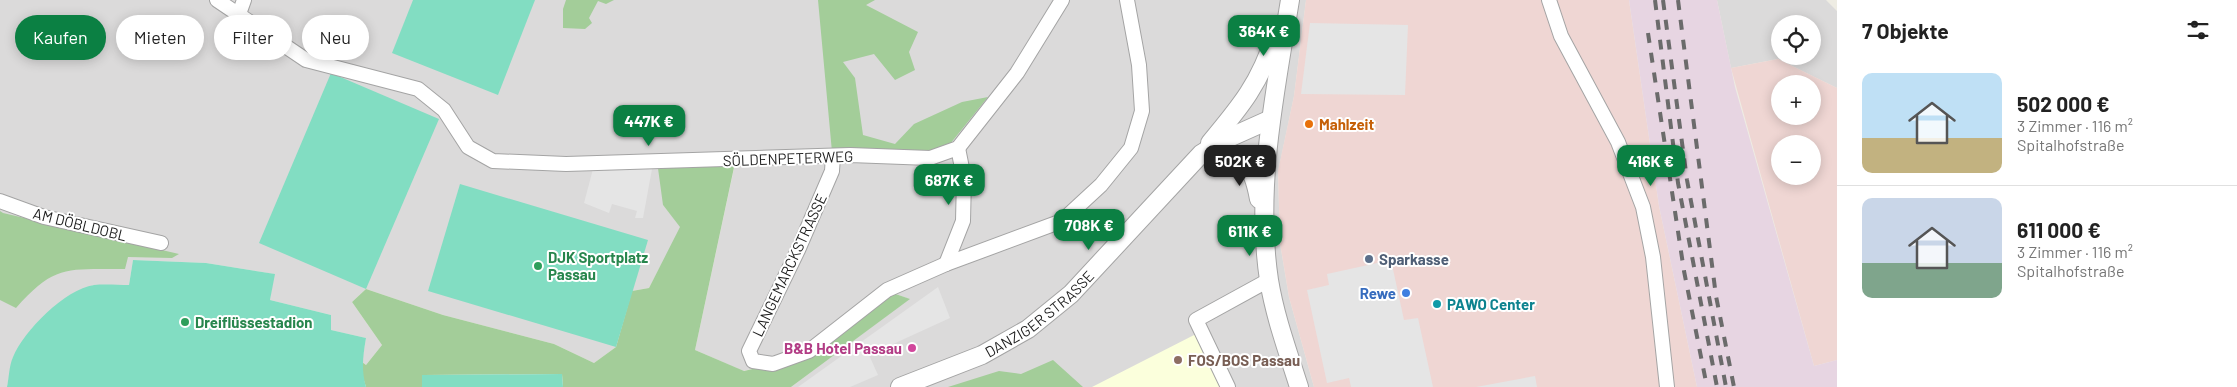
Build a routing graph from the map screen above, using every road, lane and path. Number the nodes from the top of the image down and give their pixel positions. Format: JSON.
{"nodes":[{"id":1,"x":217,"y":0,"type":"edge"},
{"id":2,"x":244,"y":0,"type":"edge"},
{"id":3,"x":1062,"y":0,"type":"edge"},
{"id":4,"x":1127,"y":0,"type":"edge"},
{"id":5,"x":1288,"y":0,"type":"edge"},
{"id":6,"x":1549,"y":0,"type":"edge"},
{"id":7,"x":239,"y":14,"type":"junction"},
{"id":8,"x":1271,"y":119,"type":"junction"},
{"id":9,"x":958,"y":148,"type":"junction"},
{"id":10,"x":1201,"y":154,"type":"junction"},
{"id":11,"x":834,"y":156,"type":"junction"},
{"id":12,"x":0,"y":201,"type":"edge"},
{"id":13,"x":1264,"y":231,"type":"junction"},
{"id":14,"x":161,"y":243,"type":"dead end"},
{"id":15,"x":946,"y":264,"type":"junction"},
{"id":16,"x":1269,"y":280,"type":"junction"},
{"id":17,"x":900,"y":387,"type":"edge"},
{"id":18,"x":1228,"y":387,"type":"edge"},
{"id":19,"x":1299,"y":387,"type":"edge"},
{"id":20,"x":1667,"y":387,"type":"edge"}],
"edges":[{"from":1,"to":7,"type":"street","name":"SÖLDENPETERWEG"},
{"from":2,"to":7,"type":"street"},
{"from":3,"to":9,"type":"street"},
{"from":4,"to":15,"type":"street","name":"LANGEMARCKSTRASSE"},
{"from":5,"to":8,"type":"street"},
{"from":5,"to":10,"type":"street"},
{"from":6,"to":20,"type":"street"},
{"from":7,"to":11,"type":"street","name":"SÖLDENPETERWEG"},
{"from":8,"to":10,"type":"street","name":"DANZIGER STRASSE"},
{"from":8,"to":13,"type":"street"},
{"from":9,"to":11,"type":"street","name":"SÖLDENPETERWEG"},
{"from":9,"to":15,"type":"street"},
{"from":10,"to":13,"type":"street"},
{"from":10,"to":17,"type":"street","name":"DANZIGER STRASSE"},
{"from":11,"to":15,"type":"street","name":"LANGEMARCKSTRASSE"},
{"from":12,"to":14,"type":"street","name":"AM DÖBLDOBL"},
{"from":13,"to":16,"type":"street"},
{"from":16,"to":18,"type":"street"},
{"from":16,"to":19,"type":"street"}]}
